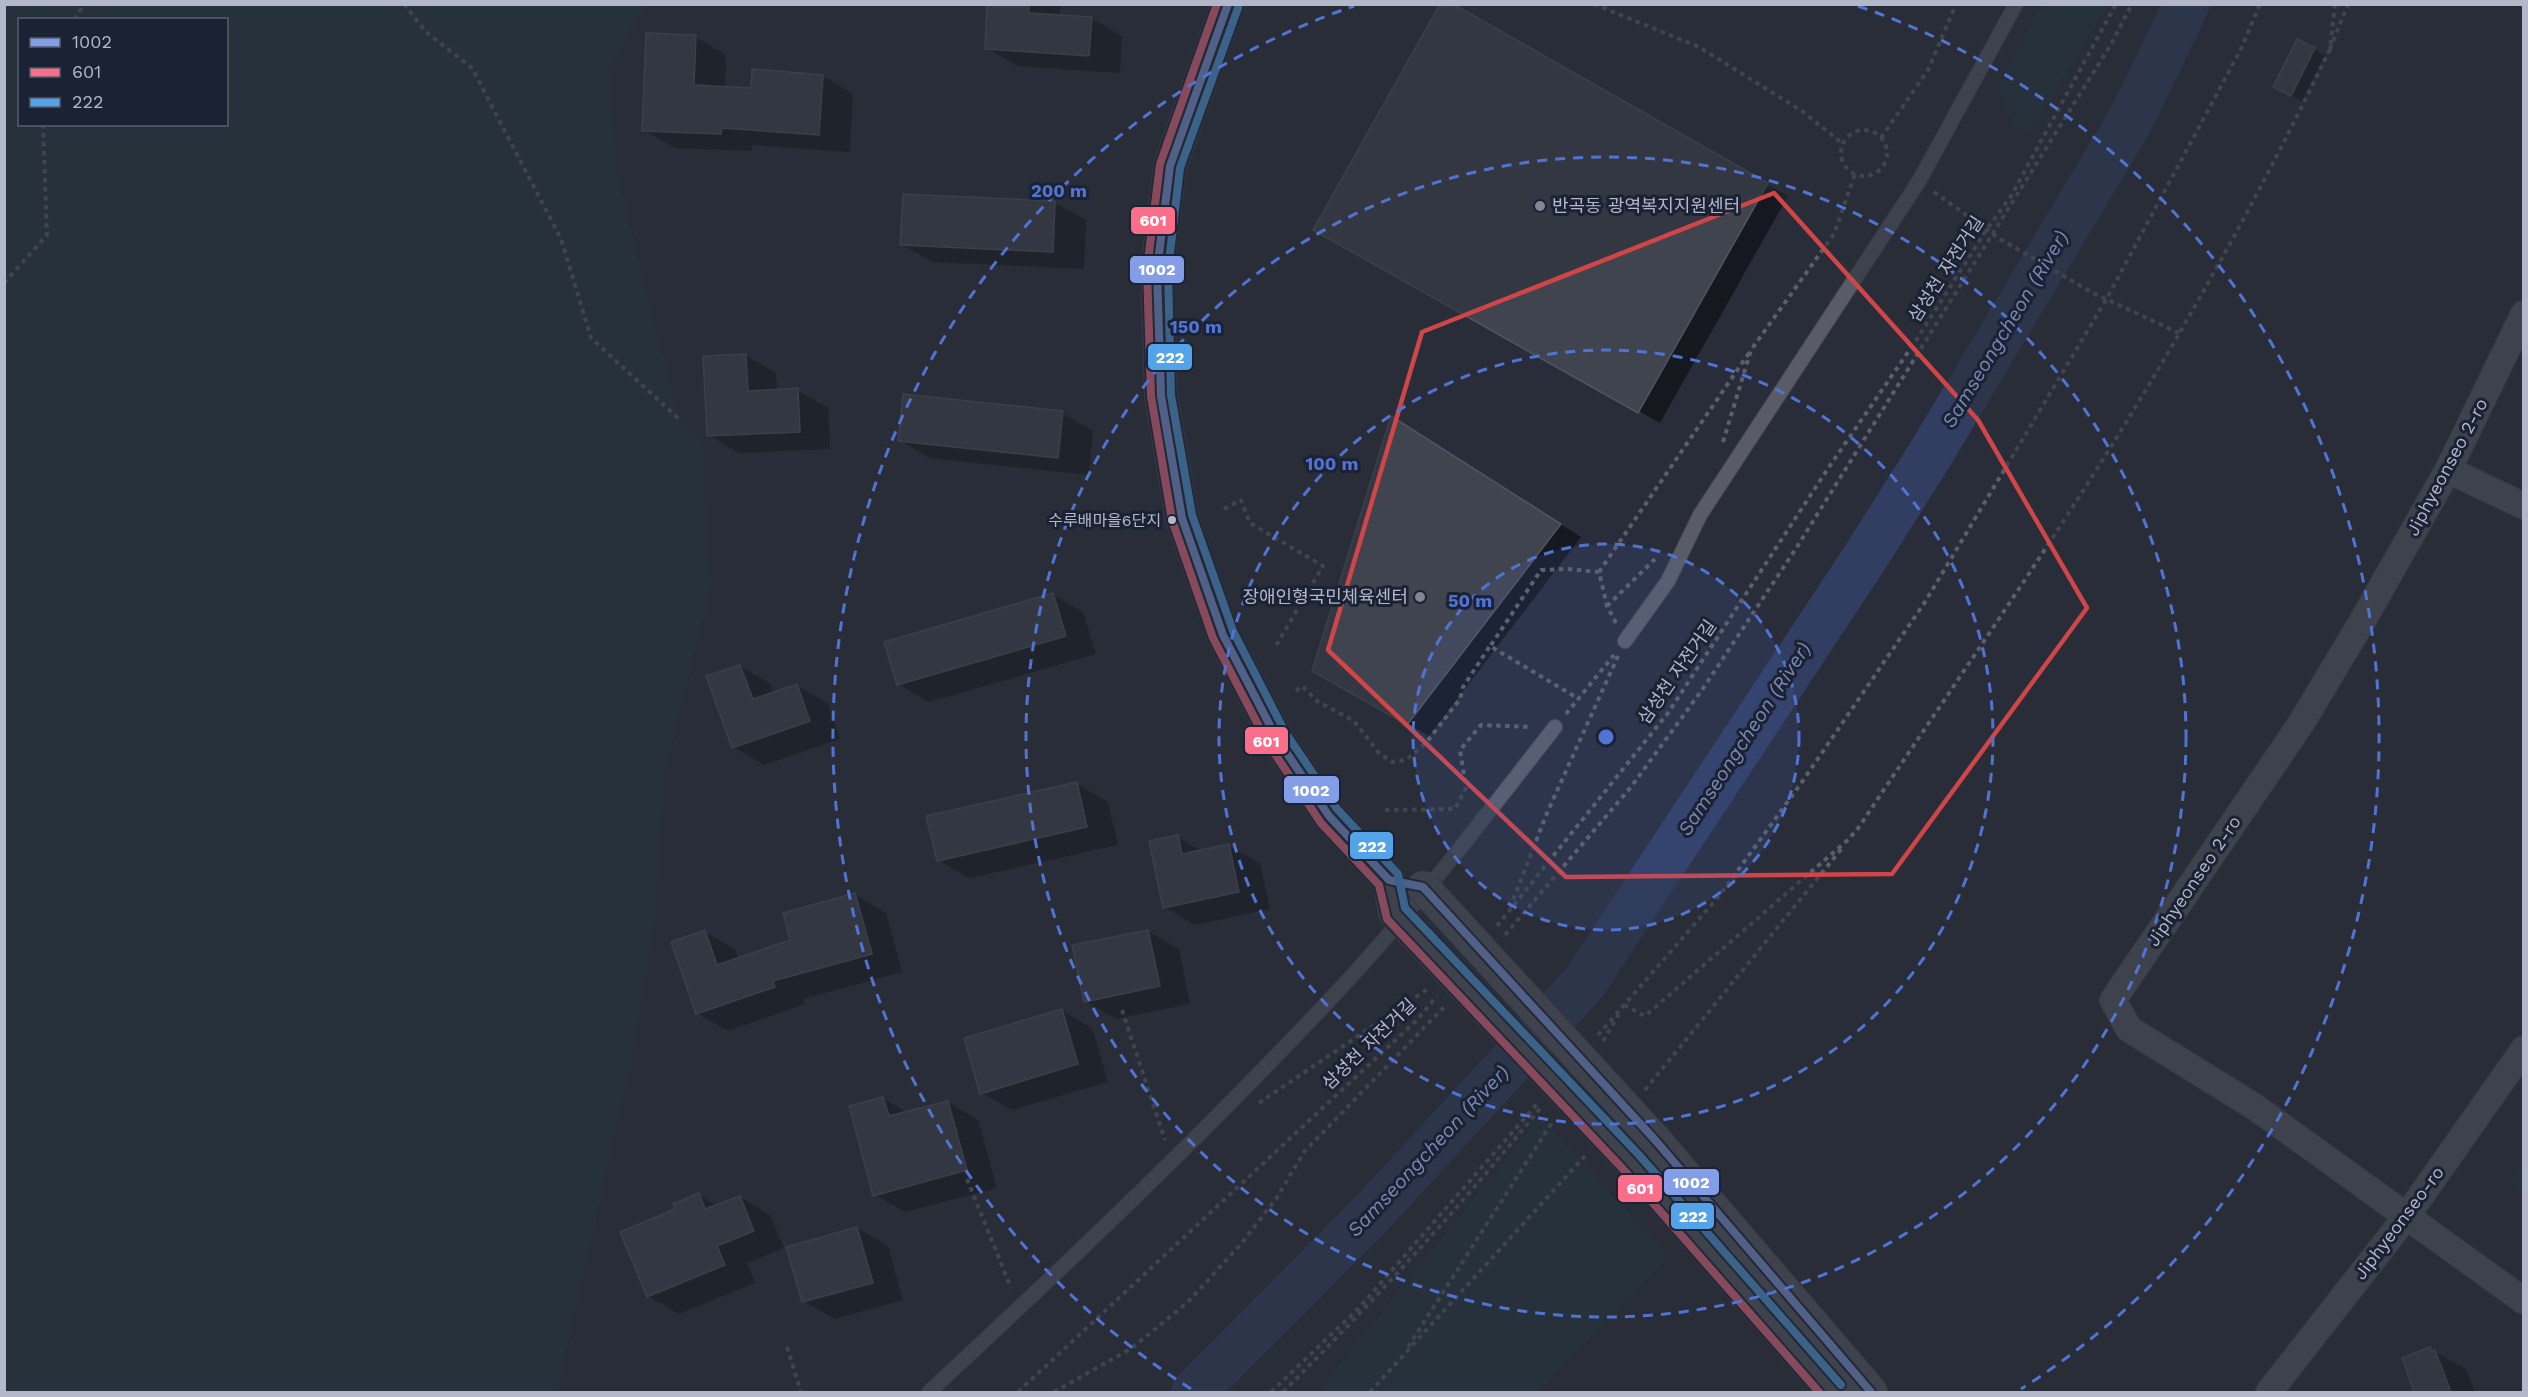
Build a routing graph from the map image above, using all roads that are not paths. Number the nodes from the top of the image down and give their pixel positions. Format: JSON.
{"nodes":[{"id":1,"x":1228,"y":4,"type":"edge"},
{"id":2,"x":2016,"y":4,"type":"edge"},
{"id":3,"x":2523,"y":314,"type":"edge"},
{"id":4,"x":2448,"y":470,"type":"junction"},
{"id":5,"x":2523,"y":506,"type":"edge"},
{"id":6,"x":1625,"y":641,"type":"road end"},
{"id":7,"x":1555,"y":727,"type":"road end"},
{"id":8,"x":1389,"y":880,"type":"junction"},
{"id":9,"x":2523,"y":1049,"type":"edge"},
{"id":10,"x":2406,"y":1217,"type":"junction"},
{"id":11,"x":2523,"y":1301,"type":"edge"},
{"id":12,"x":928,"y":1392,"type":"edge"},
{"id":13,"x":1833,"y":1392,"type":"edge"},
{"id":14,"x":1871,"y":1392,"type":"edge"},
{"id":15,"x":2269,"y":1392,"type":"edge"}],
"edges":[{"from":1,"to":8,"type":"street"},
{"from":2,"to":6,"type":"lane"},
{"from":3,"to":4,"type":"street","name":"Jiphyeonseo 2-ro"},
{"from":4,"to":5,"type":"street"},
{"from":4,"to":10,"type":"street","name":"Jiphyeonseo 2-ro"},
{"from":7,"to":12,"type":"lane"},
{"from":8,"to":13,"type":"street","bridge":true},
{"from":8,"to":14,"type":"street","bridge":true},
{"from":9,"to":10,"type":"street","name":"Jiphyeonseo-ro"},
{"from":10,"to":11,"type":"street","name":"Jiphyeonseo 2-ro"},
{"from":10,"to":15,"type":"street","name":"Jiphyeonseo-ro"}]}
